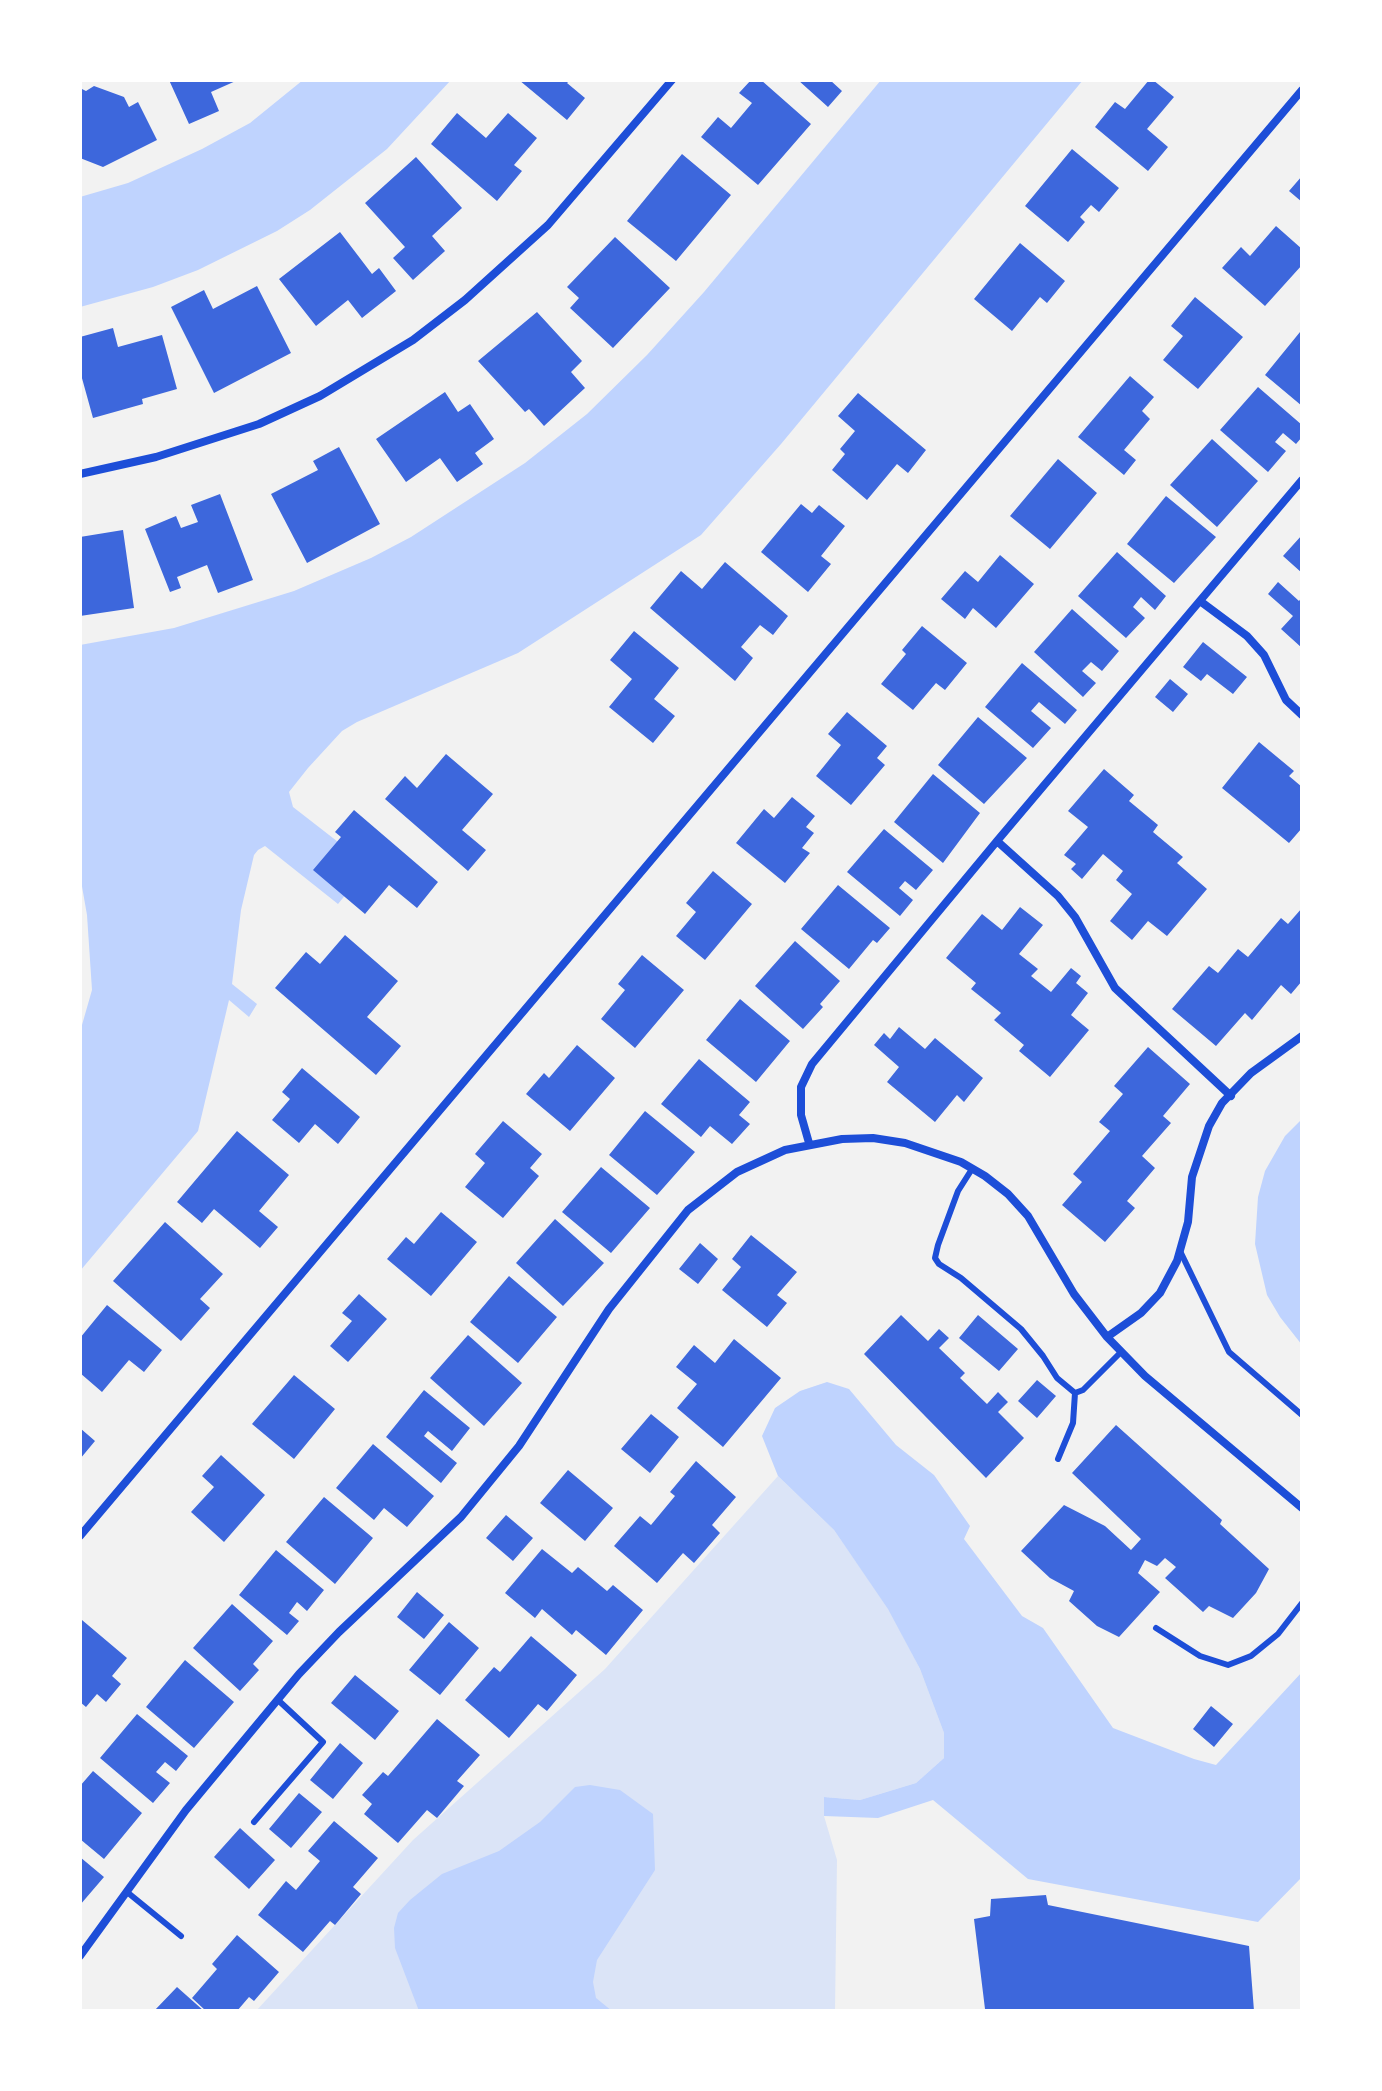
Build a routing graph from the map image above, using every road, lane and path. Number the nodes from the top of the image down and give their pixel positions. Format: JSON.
{"nodes":[{"id":1,"x":672,"y":80,"type":"edge"},
{"id":2,"x":1302,"y":90,"type":"edge"},
{"id":3,"x":80,"y":474,"type":"edge"},
{"id":4,"x":1302,"y":480,"type":"edge"},
{"id":5,"x":1200,"y":601,"type":"junction"},
{"id":6,"x":1302,"y":715,"type":"edge"},
{"id":7,"x":997,"y":841,"type":"junction"},
{"id":8,"x":1302,"y":1036,"type":"edge"},
{"id":9,"x":1231,"y":1096,"type":"junction"},
{"id":10,"x":809,"y":1143,"type":"junction"},
{"id":11,"x":972,"y":1169,"type":"junction"},
{"id":12,"x":1180,"y":1251,"type":"junction"},
{"id":13,"x":1107,"y":1337,"type":"junction"},
{"id":14,"x":1121,"y":1352,"type":"junction"},
{"id":15,"x":1075,"y":1393,"type":"junction"},
{"id":16,"x":1302,"y":1415,"type":"edge"},
{"id":17,"x":1058,"y":1459,"type":"dead end"},
{"id":18,"x":1302,"y":1508,"type":"edge"},
{"id":19,"x":80,"y":1536,"type":"edge"},
{"id":20,"x":1302,"y":1603,"type":"edge"},
{"id":21,"x":1156,"y":1628,"type":"dead end"},
{"id":22,"x":278,"y":1700,"type":"junction"},
{"id":23,"x":254,"y":1822,"type":"dead end"},
{"id":24,"x":127,"y":1892,"type":"junction"},
{"id":25,"x":181,"y":1936,"type":"dead end"},
{"id":26,"x":80,"y":1956,"type":"edge"}],
"edges":[{"from":1,"to":3,"type":"street"},
{"from":2,"to":19,"type":"street"},
{"from":4,"to":5,"type":"street"},
{"from":5,"to":6,"type":"street"},
{"from":5,"to":7,"type":"street"},
{"from":7,"to":9,"type":"street"},
{"from":7,"to":10,"type":"street"},
{"from":8,"to":9,"type":"street"},
{"from":9,"to":12,"type":"street"},
{"from":10,"to":11,"type":"street"},
{"from":10,"to":22,"type":"street"},
{"from":11,"to":13,"type":"street"},
{"from":11,"to":15,"type":"lane"},
{"from":12,"to":13,"type":"street"},
{"from":12,"to":16,"type":"lane"},
{"from":13,"to":14,"type":"street"},
{"from":14,"to":15,"type":"lane"},
{"from":14,"to":18,"type":"street"},
{"from":15,"to":17,"type":"lane"},
{"from":20,"to":21,"type":"lane"},
{"from":22,"to":23,"type":"lane"},
{"from":22,"to":24,"type":"street"},
{"from":24,"to":25,"type":"lane"},
{"from":24,"to":26,"type":"street"}]}
